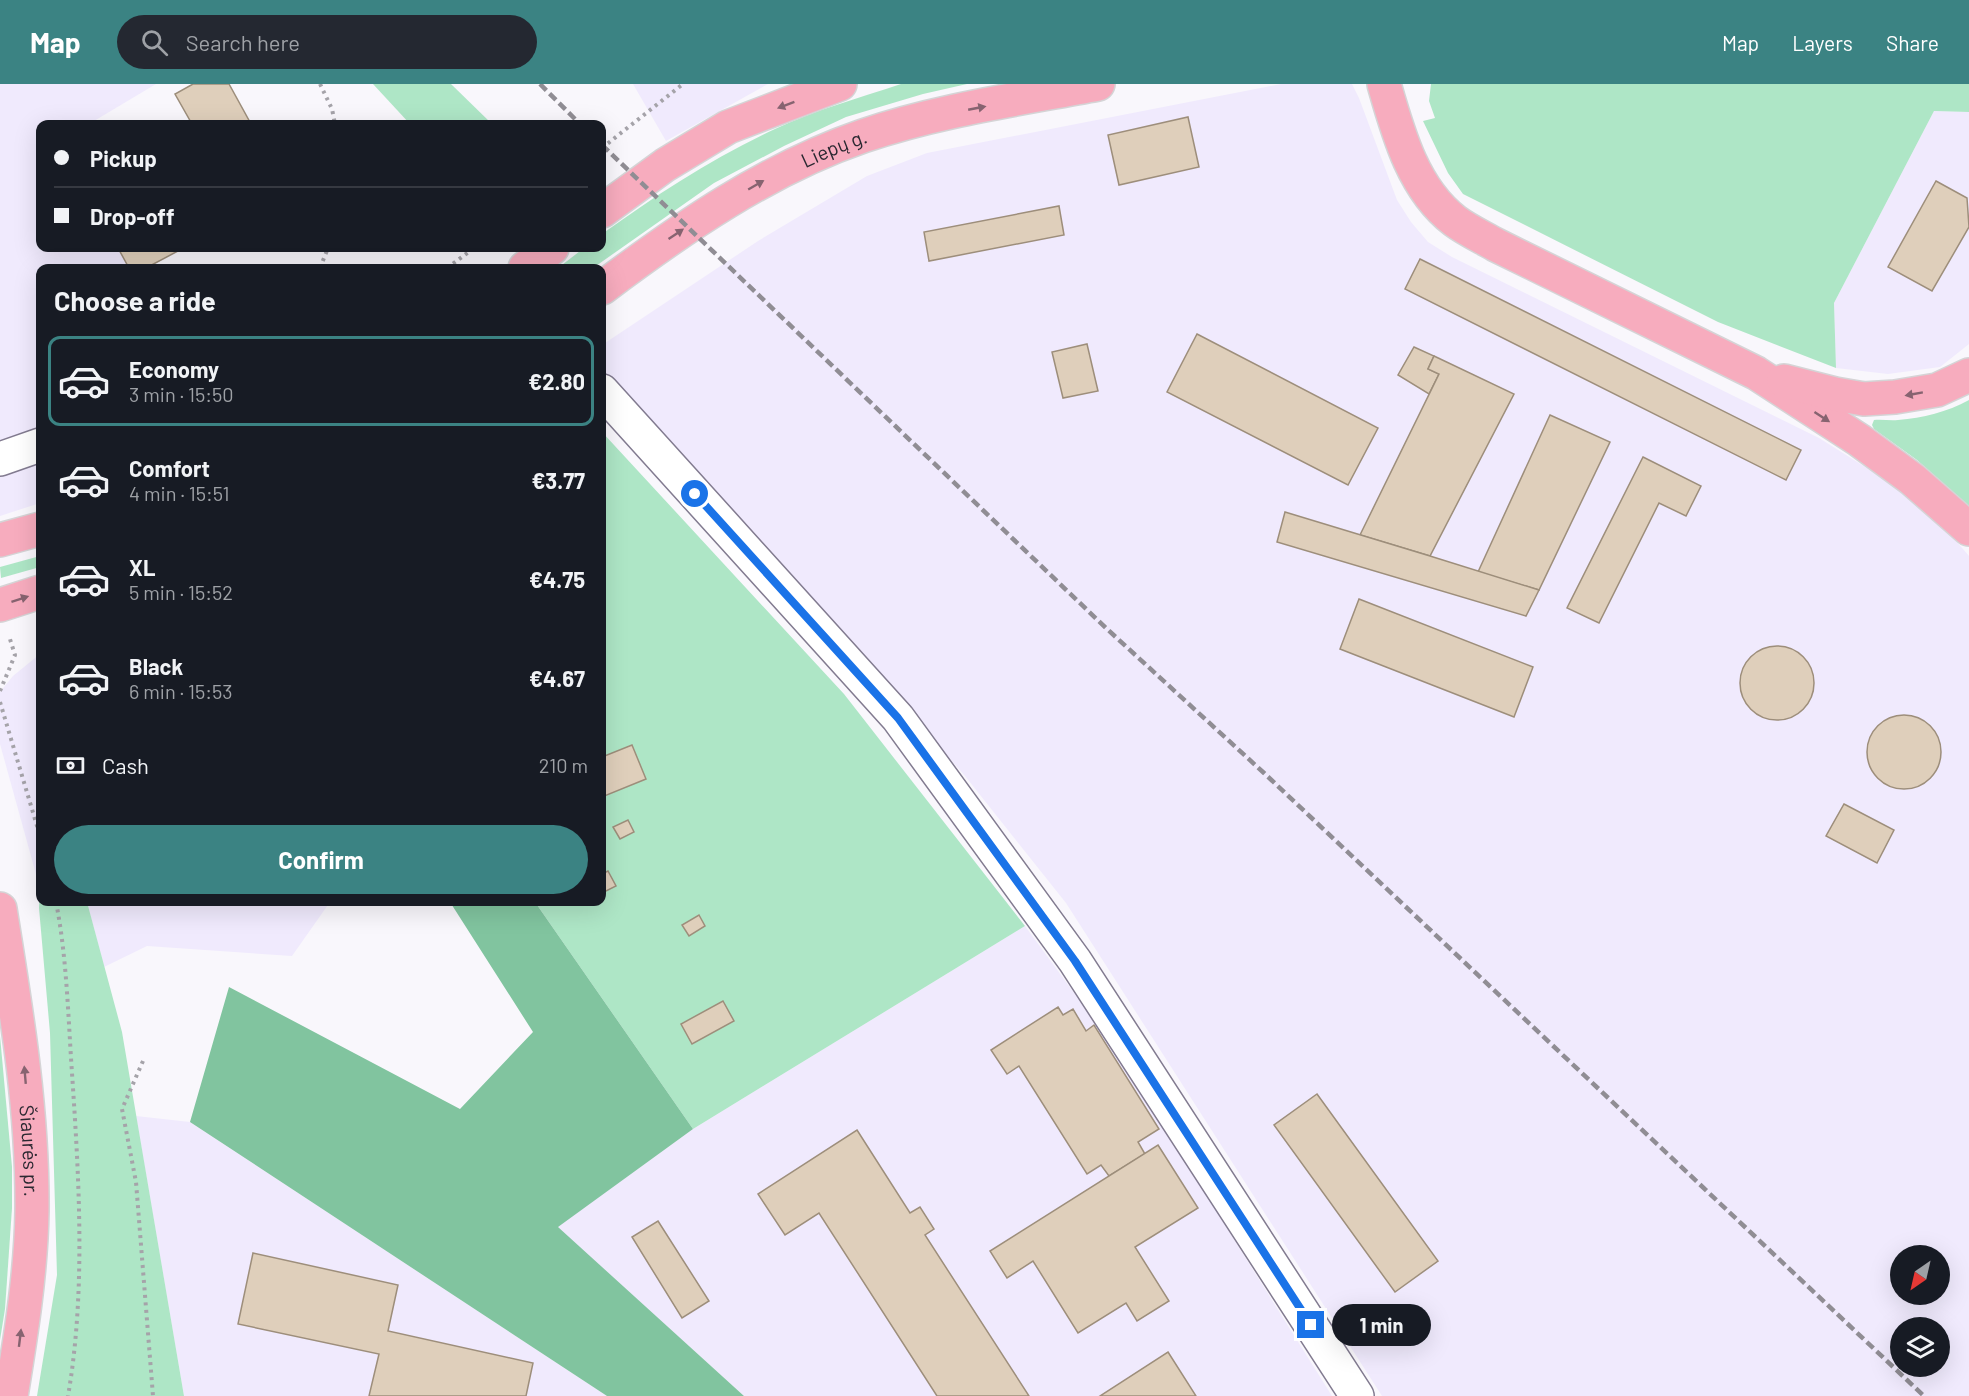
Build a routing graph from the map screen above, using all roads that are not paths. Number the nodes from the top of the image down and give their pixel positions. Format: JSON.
{"nodes":[{"id":1,"x":840,"y":84,"type":"edge"},
{"id":2,"x":1098,"y":84,"type":"edge"},
{"id":3,"x":1384,"y":84,"type":"edge"},
{"id":4,"x":606,"y":208,"type":"edge"},
{"id":5,"x":547,"y":252,"type":"edge"},
{"id":6,"x":530,"y":264,"type":"edge"},
{"id":7,"x":606,"y":285,"type":"edge"},
{"id":8,"x":1756,"y":373,"type":"junction"},
{"id":9,"x":1969,"y":375,"type":"edge"},
{"id":10,"x":606,"y":395,"type":"edge"},
{"id":11,"x":36,"y":446,"type":"edge"},
{"id":12,"x":0,"y":459,"type":"edge"},
{"id":13,"x":36,"y":530,"type":"edge"},
{"id":14,"x":1969,"y":530,"type":"edge"},
{"id":15,"x":0,"y":540,"type":"edge"},
{"id":16,"x":36,"y":595,"type":"edge"},
{"id":17,"x":4,"y":619,"type":"edge"},
{"id":18,"x":0,"y":909,"type":"edge"},
{"id":19,"x":11,"y":1396,"type":"edge"},
{"id":20,"x":1357,"y":1396,"type":"edge"}],
"edges":[{"from":1,"to":4,"type":"main road","one_way":true},
{"from":7,"to":2,"type":"main road","name":"Liepų g.","one_way":true},
{"from":3,"to":8,"type":"main road"},
{"from":5,"to":6,"type":"main road"},
{"from":9,"to":8,"type":"main road","one_way":true},
{"from":8,"to":14,"type":"main road","one_way":true},
{"from":10,"to":20,"type":"street"},
{"from":11,"to":12,"type":"street"},
{"from":13,"to":15,"type":"main road"},
{"from":17,"to":16,"type":"main road","one_way":true},
{"from":19,"to":18,"type":"main road","name":"Šiaurės pr.","one_way":true}]}
